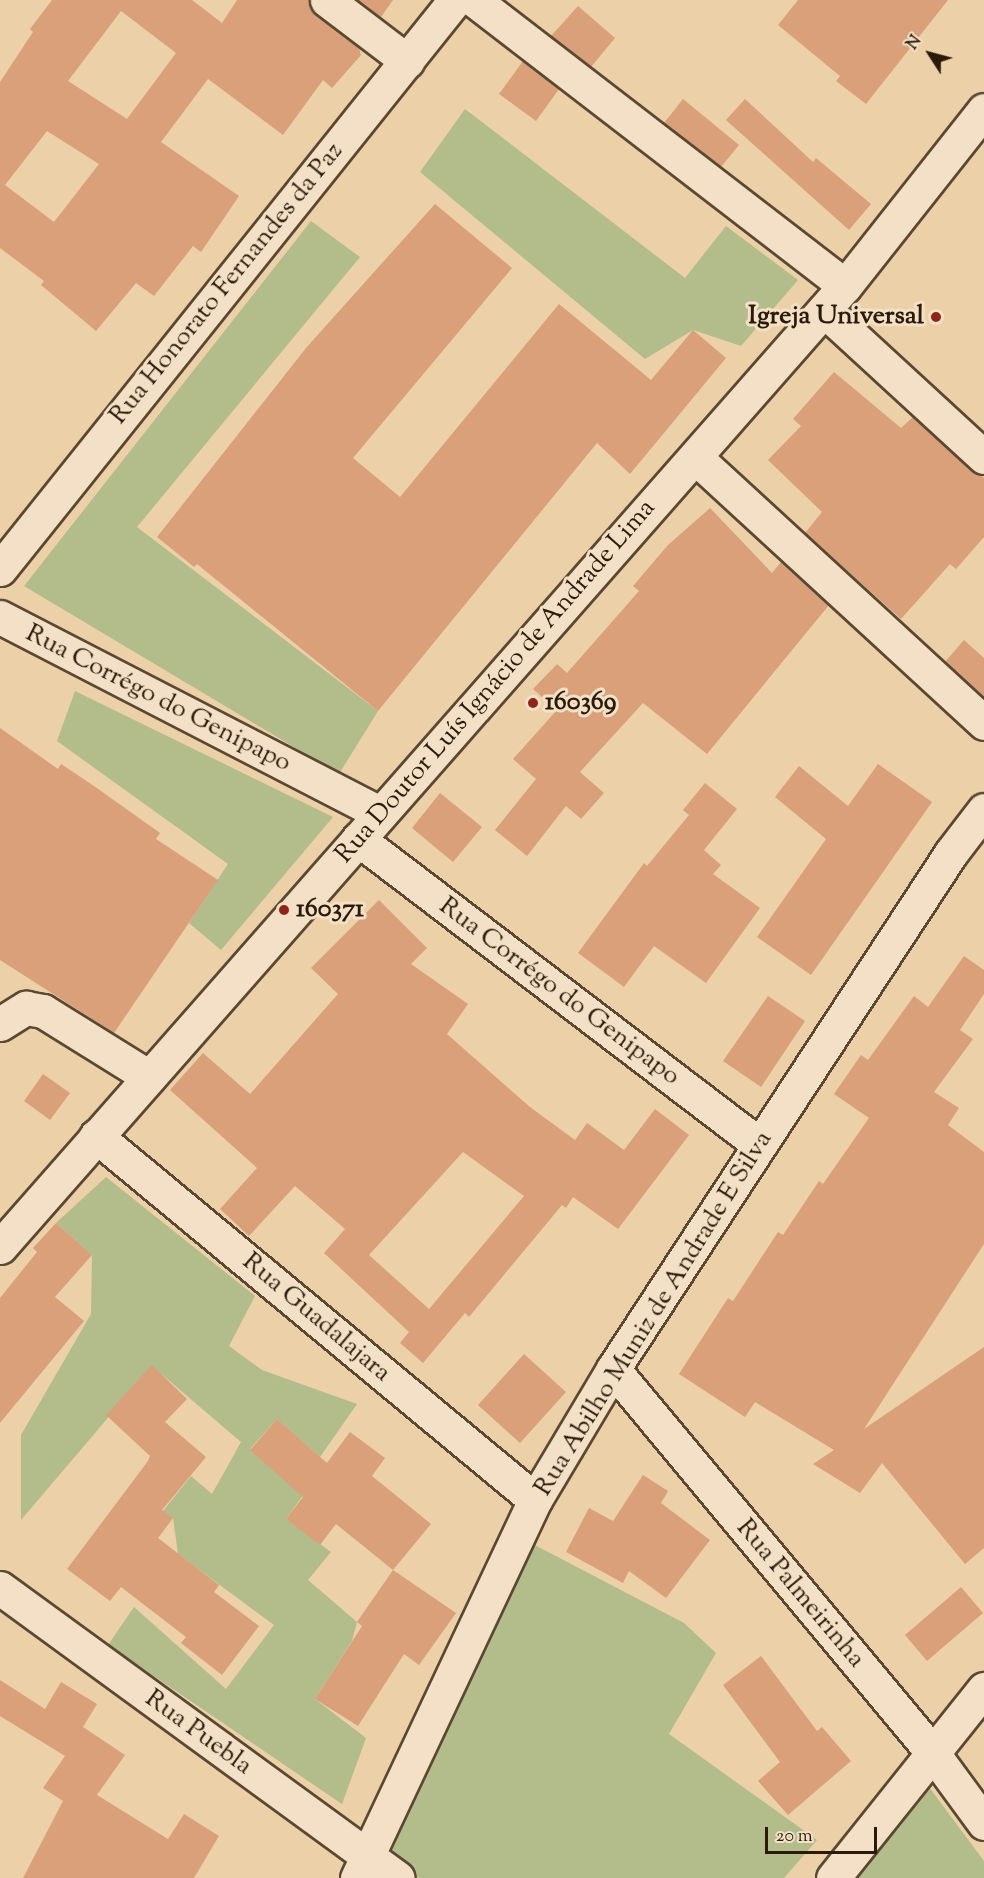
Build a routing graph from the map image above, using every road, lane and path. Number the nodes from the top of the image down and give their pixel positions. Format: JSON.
{"nodes":[{"id":1,"x":327,"y":0,"type":"edge"},
{"id":2,"x":455,"y":0,"type":"edge"},
{"id":3,"x":474,"y":0,"type":"edge"},
{"id":4,"x":407,"y":61,"type":"junction"},
{"id":5,"x":984,"y":111,"type":"edge"},
{"id":6,"x":834,"y":298,"type":"junction"},
{"id":7,"x":984,"y":456,"type":"edge"},
{"id":8,"x":695,"y":457,"type":"junction"},
{"id":9,"x":0,"y":569,"type":"edge"},
{"id":10,"x":0,"y":617,"type":"edge"},
{"id":11,"x":984,"y":723,"type":"edge"},
{"id":12,"x":984,"y":810,"type":"edge"},
{"id":13,"x":380,"y":813,"type":"junction"},
{"id":14,"x":358,"y":839,"type":"junction"},
{"id":15,"x":0,"y":1024,"type":"edge"},
{"id":16,"x":149,"y":1077,"type":"junction"},
{"id":17,"x":96,"y":1136,"type":"junction"},
{"id":18,"x":760,"y":1145,"type":"junction"},
{"id":19,"x":0,"y":1247,"type":"edge"},
{"id":20,"x":613,"y":1370,"type":"junction"},
{"id":21,"x":535,"y":1500,"type":"junction"},
{"id":22,"x":0,"y":1588,"type":"edge"},
{"id":23,"x":984,"y":1689,"type":"edge"},
{"id":24,"x":932,"y":1752,"type":"junction"},
{"id":25,"x":984,"y":1823,"type":"edge"},
{"id":26,"x":362,"y":1868,"type":"edge"},
{"id":27,"x":397,"y":1878,"type":"edge"},
{"id":28,"x":833,"y":1878,"type":"edge"}],
"edges":[{"from":1,"to":4,"type":"street"},
{"from":2,"to":4,"type":"street","name":"Rua Honorato Fernandes da Paz"},
{"from":3,"to":6,"type":"street"},
{"from":4,"to":9,"type":"street","name":"Rua Honorato Fernandes da Paz"},
{"from":5,"to":6,"type":"street","name":"Rua Doutor Luís Ignácio de Andrade Lima"},
{"from":6,"to":7,"type":"street"},
{"from":6,"to":8,"type":"street","name":"Rua Doutor Luís Ignácio de Andrade Lima"},
{"from":8,"to":11,"type":"street"},
{"from":8,"to":13,"type":"street","name":"Rua Doutor Luís Ignácio de Andrade Lima"},
{"from":10,"to":13,"type":"street","name":"Rua Corrégo do Genipapo"},
{"from":12,"to":18,"type":"street","name":"Rua Abilho Muniz de Andrade E Silva"},
{"from":13,"to":14,"type":"street","name":"Rua Doutor Luís Ignácio de Andrade Lima"},
{"from":14,"to":16,"type":"street","name":"Rua Doutor Luís Ignácio de Andrade Lima"},
{"from":14,"to":18,"type":"street","name":"Rua Corrégo do Genipapo"},
{"from":15,"to":16,"type":"street"},
{"from":16,"to":17,"type":"street","name":"Rua Doutor Luís Ignácio de Andrade Lima"},
{"from":17,"to":19,"type":"street","name":"Rua Doutor Luís Ignácio de Andrade Lima"},
{"from":17,"to":21,"type":"street","name":"Rua Guadalajara"},
{"from":18,"to":20,"type":"street","name":"Rua Abilho Muniz de Andrade E Silva"},
{"from":20,"to":21,"type":"street","name":"Rua Abilho Muniz de Andrade E Silva"},
{"from":20,"to":24,"type":"street","name":"Rua Palmeirinha"},
{"from":21,"to":26,"type":"street","name":"Rua Abilho Muniz de Andrade E Silva"},
{"from":22,"to":26,"type":"street","name":"Rua Puebla"},
{"from":23,"to":24,"type":"street"},
{"from":24,"to":25,"type":"street","name":"Rua Palmeirinha"},
{"from":24,"to":28,"type":"street"},
{"from":26,"to":27,"type":"street","name":"Rua Puebla"}]}
